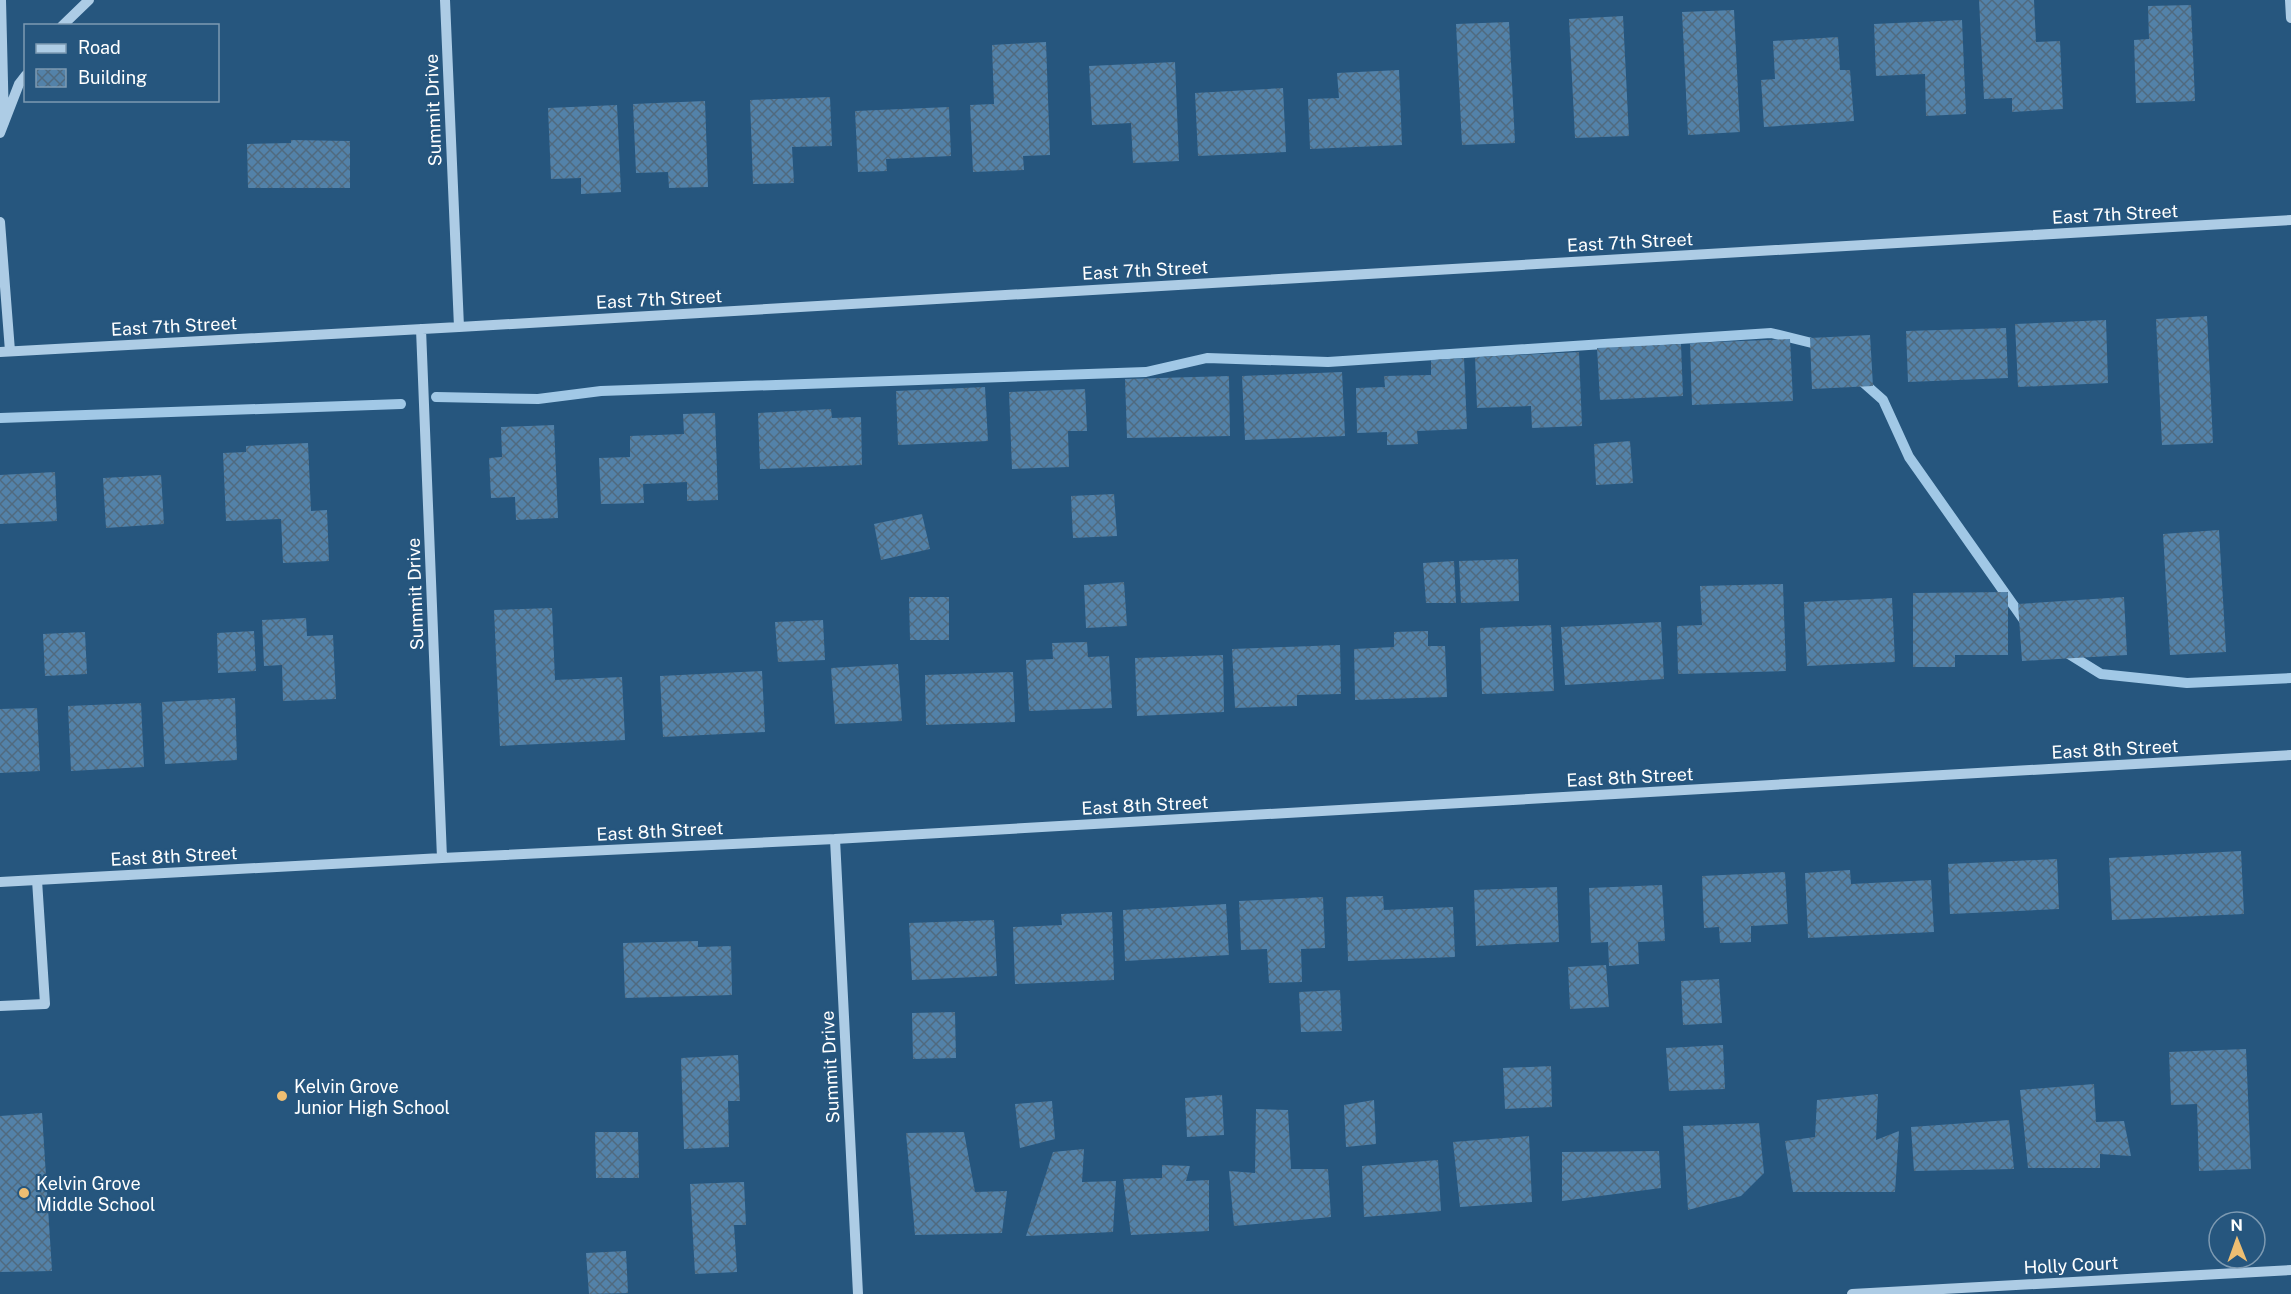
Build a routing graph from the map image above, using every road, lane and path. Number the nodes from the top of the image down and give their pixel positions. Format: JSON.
{"nodes":[{"id":1,"x":1,"y":0,"type":"edge"},
{"id":2,"x":89,"y":0,"type":"edge"},
{"id":3,"x":445,"y":0,"type":"edge"},
{"id":4,"x":2290,"y":0,"type":"edge"},
{"id":5,"x":2291,"y":18,"type":"edge"},
{"id":6,"x":64,"y":24,"type":"edge"},
{"id":7,"x":24,"y":78,"type":"edge"},
{"id":8,"x":2,"y":128,"type":"edge"},
{"id":9,"x":2291,"y":220,"type":"edge"},
{"id":10,"x":0,"y":222,"type":"edge"},
{"id":11,"x":459,"y":327,"type":"junction"},
{"id":12,"x":421,"y":329,"type":"junction"},
{"id":13,"x":5,"y":351,"type":"edge"},
{"id":14,"x":2291,"y":755,"type":"edge"},
{"id":15,"x":835,"y":839,"type":"junction"},
{"id":16,"x":442,"y":858,"type":"junction"},
{"id":17,"x":37,"y":880,"type":"junction"},
{"id":18,"x":0,"y":882,"type":"edge"},
{"id":19,"x":0,"y":1006,"type":"edge"},
{"id":20,"x":2291,"y":1270,"type":"edge"},
{"id":21,"x":858,"y":1294,"type":"edge"},
{"id":22,"x":1852,"y":1294,"type":"edge"}],
"edges":[{"from":1,"to":8,"type":"street"},
{"from":2,"to":6,"type":"street"},
{"from":3,"to":11,"type":"street","name":"Summit Drive"},
{"from":4,"to":5,"type":"street"},
{"from":7,"to":8,"type":"street"},
{"from":9,"to":11,"type":"street","name":"East 7th Street"},
{"from":10,"to":13,"type":"street"},
{"from":11,"to":12,"type":"street","name":"East 7th Street"},
{"from":12,"to":13,"type":"street","name":"East 7th Street"},
{"from":12,"to":16,"type":"street","name":"Summit Drive"},
{"from":14,"to":15,"type":"street","name":"East 8th Street"},
{"from":15,"to":16,"type":"street","name":"East 8th Street"},
{"from":15,"to":21,"type":"street","name":"Summit Drive"},
{"from":16,"to":17,"type":"street","name":"East 8th Street"},
{"from":17,"to":18,"type":"street","name":"East 8th Street"},
{"from":17,"to":19,"type":"street"},
{"from":20,"to":22,"type":"street","name":"Holly Court"}]}
